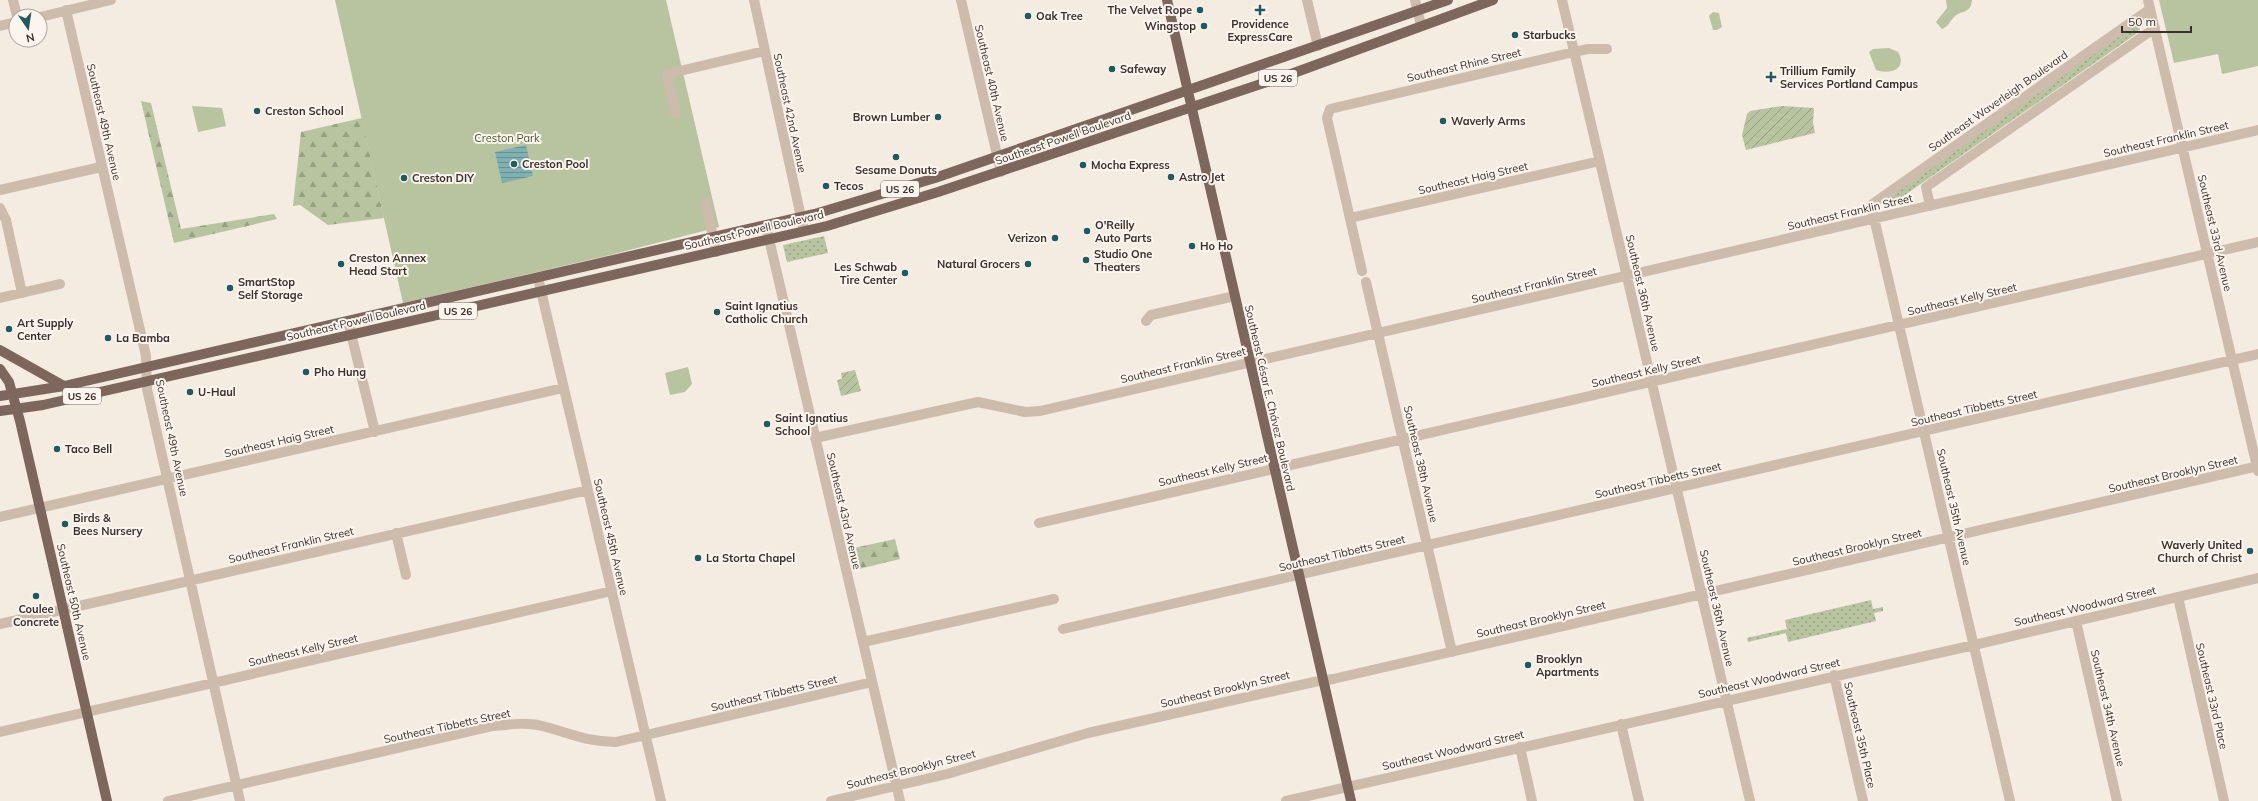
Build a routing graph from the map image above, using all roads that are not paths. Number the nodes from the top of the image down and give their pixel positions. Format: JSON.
{"nodes":[{"id":1,"x":111,"y":0,"type":"edge"},
{"id":2,"x":754,"y":0,"type":"edge"},
{"id":3,"x":961,"y":0,"type":"edge"},
{"id":4,"x":1167,"y":0,"type":"edge"},
{"id":5,"x":1307,"y":0,"type":"edge"},
{"id":6,"x":1415,"y":0,"type":"edge"},
{"id":7,"x":1448,"y":0,"type":"edge"},
{"id":8,"x":1493,"y":0,"type":"edge"},
{"id":9,"x":1562,"y":0,"type":"edge"},
{"id":10,"x":2149,"y":4,"type":"edge"},
{"id":11,"x":66,"y":10,"type":"junction"},
{"id":12,"x":1417,"y":10,"type":"junction"},
{"id":13,"x":48,"y":15,"type":"edge"},
{"id":14,"x":1421,"y":25,"type":"junction"},
{"id":15,"x":2155,"y":28,"type":"junction"},
{"id":16,"x":1318,"y":46,"type":"junction"},
{"id":17,"x":1607,"y":49,"type":"dead end"},
{"id":18,"x":764,"y":50,"type":"junction"},
{"id":19,"x":1574,"y":52,"type":"junction"},
{"id":20,"x":1187,"y":91,"type":"junction"},
{"id":21,"x":1191,"y":107,"type":"junction"},
{"id":22,"x":676,"y":114,"type":"dead end"},
{"id":23,"x":2258,"y":130,"type":"edge"},
{"id":24,"x":2182,"y":148,"type":"junction"},
{"id":25,"x":997,"y":156,"type":"junction"},
{"id":26,"x":1600,"y":161,"type":"junction"},
{"id":27,"x":101,"y":167,"type":"junction"},
{"id":28,"x":1000,"y":172,"type":"junction"},
{"id":29,"x":0,"y":190,"type":"edge"},
{"id":30,"x":706,"y":204,"type":"dead end"},
{"id":31,"x":1930,"y":206,"type":"junction"},
{"id":32,"x":0,"y":208,"type":"edge"},
{"id":33,"x":801,"y":218,"type":"junction"},
{"id":34,"x":1350,"y":218,"type":"junction"},
{"id":35,"x":1874,"y":218,"type":"junction"},
{"id":36,"x":766,"y":226,"type":"junction"},
{"id":37,"x":804,"y":232,"type":"junction"},
{"id":38,"x":714,"y":238,"type":"junction"},
{"id":39,"x":769,"y":240,"type":"junction"},
{"id":40,"x":2258,"y":242,"type":"edge"},
{"id":41,"x":716,"y":252,"type":"junction"},
{"id":42,"x":2208,"y":254,"type":"junction"},
{"id":43,"x":1362,"y":271,"type":"dead end"},
{"id":44,"x":1626,"y":276,"type":"junction"},
{"id":45,"x":538,"y":278,"type":"junction"},
{"id":46,"x":1366,"y":282,"type":"dead end"},
{"id":47,"x":60,"y":284,"type":"dead end"},
{"id":48,"x":541,"y":292,"type":"junction"},
{"id":49,"x":22,"y":293,"type":"junction"},
{"id":50,"x":1235,"y":296,"type":"junction"},
{"id":51,"x":0,"y":298,"type":"edge"},
{"id":52,"x":348,"y":321,"type":"junction"},
{"id":53,"x":1146,"y":321,"type":"dead end"},
{"id":54,"x":1899,"y":326,"type":"junction"},
{"id":55,"x":1377,"y":333,"type":"junction"},
{"id":56,"x":352,"y":335,"type":"junction"},
{"id":57,"x":0,"y":350,"type":"edge"},
{"id":58,"x":2258,"y":354,"type":"edge"},
{"id":59,"x":2232,"y":360,"type":"junction"},
{"id":60,"x":1250,"y":362,"type":"junction"},
{"id":61,"x":146,"y":367,"type":"junction"},
{"id":62,"x":0,"y":369,"type":"edge"},
{"id":63,"x":147,"y":382,"type":"junction"},
{"id":64,"x":1652,"y":382,"type":"junction"},
{"id":65,"x":64,"y":386,"type":"junction"},
{"id":66,"x":563,"y":388,"type":"junction"},
{"id":67,"x":13,"y":394,"type":"junction"},
{"id":68,"x":0,"y":396,"type":"edge"},
{"id":69,"x":17,"y":409,"type":"junction"},
{"id":70,"x":0,"y":411,"type":"edge"},
{"id":71,"x":375,"y":432,"type":"junction"},
{"id":72,"x":1924,"y":432,"type":"junction"},
{"id":73,"x":815,"y":438,"type":"junction"},
{"id":74,"x":1402,"y":439,"type":"junction"},
{"id":75,"x":1274,"y":468,"type":"junction"},
{"id":76,"x":2258,"y":468,"type":"edge"},
{"id":77,"x":168,"y":479,"type":"junction"},
{"id":78,"x":1677,"y":488,"type":"junction"},
{"id":79,"x":588,"y":490,"type":"junction"},
{"id":80,"x":40,"y":508,"type":"junction"},
{"id":81,"x":0,"y":517,"type":"edge"},
{"id":82,"x":1040,"y":522,"type":"dead end"},
{"id":83,"x":396,"y":533,"type":"junction"},
{"id":84,"x":1950,"y":538,"type":"junction"},
{"id":85,"x":1428,"y":546,"type":"junction"},
{"id":86,"x":406,"y":575,"type":"dead end"},
{"id":87,"x":1299,"y":575,"type":"junction"},
{"id":88,"x":2258,"y":578,"type":"edge"},
{"id":89,"x":190,"y":580,"type":"junction"},
{"id":90,"x":612,"y":591,"type":"junction"},
{"id":91,"x":1702,"y":595,"type":"junction"},
{"id":92,"x":2178,"y":597,"type":"junction"},
{"id":93,"x":1054,"y":598,"type":"dead end"},
{"id":94,"x":63,"y":610,"type":"junction"},
{"id":95,"x":2076,"y":621,"type":"junction"},
{"id":96,"x":0,"y":624,"type":"edge"},
{"id":97,"x":1063,"y":629,"type":"dead end"},
{"id":98,"x":863,"y":642,"type":"junction"},
{"id":99,"x":1974,"y":645,"type":"junction"},
{"id":100,"x":1452,"y":652,"type":"junction"},
{"id":101,"x":1834,"y":675,"type":"junction"},
{"id":102,"x":1323,"y":680,"type":"junction"},
{"id":103,"x":214,"y":682,"type":"junction"},
{"id":104,"x":872,"y":682,"type":"junction"},
{"id":105,"x":1727,"y":700,"type":"junction"},
{"id":106,"x":87,"y":712,"type":"junction"},
{"id":107,"x":1621,"y":724,"type":"junction"},
{"id":108,"x":0,"y":732,"type":"edge"},
{"id":109,"x":646,"y":736,"type":"junction"},
{"id":110,"x":1520,"y":747,"type":"junction"},
{"id":111,"x":237,"y":785,"type":"junction"},
{"id":112,"x":896,"y":786,"type":"junction"},
{"id":113,"x":1347,"y":787,"type":"junction"},
{"id":114,"x":107,"y":801,"type":"edge"},
{"id":115,"x":168,"y":801,"type":"edge"},
{"id":116,"x":240,"y":801,"type":"edge"},
{"id":117,"x":661,"y":801,"type":"edge"},
{"id":118,"x":831,"y":801,"type":"edge"},
{"id":119,"x":900,"y":801,"type":"edge"},
{"id":120,"x":1286,"y":801,"type":"edge"},
{"id":121,"x":1351,"y":801,"type":"edge"},
{"id":122,"x":1532,"y":801,"type":"edge"},
{"id":123,"x":1639,"y":801,"type":"edge"},
{"id":124,"x":1750,"y":801,"type":"edge"},
{"id":125,"x":1862,"y":801,"type":"edge"},
{"id":126,"x":2010,"y":801,"type":"edge"},
{"id":127,"x":2117,"y":801,"type":"edge"},
{"id":128,"x":2224,"y":801,"type":"edge"}],
"edges":[{"from":1,"to":11,"type":"street"},
{"from":2,"to":18,"type":"street","name":"Southeast 42nd Avenue"},
{"from":3,"to":25,"type":"street","name":"Southeast 40th Avenue"},
{"from":4,"to":20,"type":"main road","name":"Southeast César E. Chávez Boulevard"},
{"from":5,"to":16,"type":"street"},
{"from":6,"to":12,"type":"street"},
{"from":7,"to":12,"type":"main road","name":"Southeast Powell Boulevard","number":"US 26"},
{"from":8,"to":14,"type":"main road","name":"Southeast Powell Boulevard","number":"US 26"},
{"from":9,"to":19,"type":"street","name":"Southeast 36th Avenue"},
{"from":10,"to":15,"type":"street","name":"Southeast 33rd Avenue"},
{"from":10,"to":35,"type":"street","name":"Southeast Waverleigh Boulevard"},
{"from":11,"to":13,"type":"street"},
{"from":11,"to":27,"type":"street","name":"Southeast 49th Avenue"},
{"from":12,"to":14,"type":"street"},
{"from":12,"to":16,"type":"main road","name":"Southeast Powell Boulevard","number":"US 26"},
{"from":14,"to":21,"type":"main road","name":"Southeast Powell Boulevard","number":"US 26"},
{"from":15,"to":24,"type":"street","name":"Southeast 33rd Avenue"},
{"from":15,"to":31,"type":"street"},
{"from":16,"to":20,"type":"main road","name":"Southeast Powell Boulevard","number":"US 26"},
{"from":17,"to":19,"type":"street","name":"Southeast Rhine Street"},
{"from":18,"to":22,"type":"street"},
{"from":18,"to":33,"type":"street","name":"Southeast 42nd Avenue"},
{"from":19,"to":26,"type":"street","name":"Southeast 36th Avenue"},
{"from":19,"to":34,"type":"street","name":"Southeast Rhine Street"},
{"from":20,"to":21,"type":"main road","name":"Southeast César E. Chávez Boulevard"},
{"from":20,"to":25,"type":"main road","name":"Southeast Powell Boulevard","number":"US 26"},
{"from":21,"to":28,"type":"main road","name":"Southeast Powell Boulevard","number":"US 26"},
{"from":21,"to":50,"type":"main road","name":"Southeast César E. Chávez Boulevard"},
{"from":23,"to":24,"type":"street","name":"Southeast Franklin Street"},
{"from":24,"to":31,"type":"street","name":"Southeast Franklin Street"},
{"from":24,"to":42,"type":"street","name":"Southeast 33rd Avenue"},
{"from":25,"to":28,"type":"street","name":"Southeast 40th Avenue"},
{"from":25,"to":33,"type":"main road","name":"Southeast Powell Boulevard","number":"US 26"},
{"from":26,"to":34,"type":"street","name":"Southeast Haig Street"},
{"from":26,"to":44,"type":"street","name":"Southeast 36th Avenue"},
{"from":27,"to":29,"type":"street"},
{"from":27,"to":61,"type":"street","name":"Southeast 49th Avenue"},
{"from":28,"to":37,"type":"main road","name":"Southeast Powell Boulevard","number":"US 26"},
{"from":30,"to":38,"type":"street"},
{"from":31,"to":35,"type":"street","name":"Southeast Franklin Street"},
{"from":32,"to":49,"type":"street"},
{"from":33,"to":36,"type":"main road","name":"Southeast Powell Boulevard","number":"US 26"},
{"from":33,"to":37,"type":"street","name":"Southeast 42nd Avenue"},
{"from":34,"to":43,"type":"street"},
{"from":35,"to":44,"type":"street","name":"Southeast Franklin Street"},
{"from":35,"to":54,"type":"street","name":"Southeast 35th Avenue"},
{"from":36,"to":38,"type":"main road","name":"Southeast Powell Boulevard","number":"US 26"},
{"from":36,"to":39,"type":"street","name":"Southeast 43rd Avenue"},
{"from":37,"to":39,"type":"main road","name":"Southeast Powell Boulevard","number":"US 26"},
{"from":38,"to":41,"type":"street"},
{"from":38,"to":45,"type":"main road","name":"Southeast Powell Boulevard","number":"US 26"},
{"from":39,"to":41,"type":"main road","name":"Southeast Powell Boulevard","number":"US 26"},
{"from":39,"to":73,"type":"street","name":"Southeast 43rd Avenue"},
{"from":40,"to":42,"type":"street","name":"Southeast Kelly Street"},
{"from":41,"to":48,"type":"main road","name":"Southeast Powell Boulevard","number":"US 26"},
{"from":42,"to":54,"type":"street","name":"Southeast Kelly Street"},
{"from":42,"to":59,"type":"street","name":"Southeast 33rd Avenue"},
{"from":44,"to":55,"type":"street","name":"Southeast Franklin Street"},
{"from":44,"to":64,"type":"street","name":"Southeast 36th Avenue"},
{"from":45,"to":48,"type":"street","name":"Southeast 45th Avenue"},
{"from":45,"to":52,"type":"main road","name":"Southeast Powell Boulevard","number":"US 26"},
{"from":46,"to":55,"type":"street","name":"Southeast 38th Avenue"},
{"from":47,"to":49,"type":"street"},
{"from":48,"to":56,"type":"main road","name":"Southeast Powell Boulevard","number":"US 26"},
{"from":48,"to":66,"type":"street","name":"Southeast 45th Avenue"},
{"from":49,"to":51,"type":"street"},
{"from":50,"to":53,"type":"street"},
{"from":50,"to":60,"type":"main road","name":"Southeast César E. Chávez Boulevard"},
{"from":52,"to":56,"type":"street"},
{"from":52,"to":61,"type":"main road","name":"Southeast Powell Boulevard","number":"US 26"},
{"from":54,"to":64,"type":"street","name":"Southeast Kelly Street"},
{"from":54,"to":72,"type":"street","name":"Southeast 35th Avenue"},
{"from":55,"to":60,"type":"street","name":"Southeast Franklin Street"},
{"from":55,"to":74,"type":"street","name":"Southeast 38th Avenue"},
{"from":56,"to":63,"type":"main road","name":"Southeast Powell Boulevard","number":"US 26"},
{"from":56,"to":71,"type":"street"},
{"from":57,"to":65,"type":"main road"},
{"from":58,"to":59,"type":"street","name":"Southeast Tibbetts Street"},
{"from":59,"to":72,"type":"street","name":"Southeast Tibbetts Street"},
{"from":59,"to":76,"type":"street","name":"Southeast 33rd Avenue"},
{"from":60,"to":73,"type":"street","name":"Southeast Franklin Street"},
{"from":60,"to":75,"type":"main road","name":"Southeast César E. Chávez Boulevard"},
{"from":61,"to":63,"type":"street","name":"Southeast 49th Avenue"},
{"from":61,"to":65,"type":"main road","name":"Southeast Powell Boulevard","number":"US 26"},
{"from":62,"to":67,"type":"main road","name":"Southeast 50th Avenue"},
{"from":63,"to":69,"type":"main road","name":"Southeast Powell Boulevard","number":"US 26"},
{"from":63,"to":77,"type":"street","name":"Southeast 49th Avenue"},
{"from":64,"to":74,"type":"street","name":"Southeast Kelly Street"},
{"from":64,"to":78,"type":"street","name":"Southeast 36th Avenue"},
{"from":65,"to":67,"type":"main road","name":"Southeast Powell Boulevard","number":"US 26"},
{"from":66,"to":71,"type":"street","name":"Southeast Haig Street"},
{"from":66,"to":79,"type":"street","name":"Southeast 45th Avenue"},
{"from":67,"to":68,"type":"main road","name":"Southeast Powell Boulevard","number":"US 26"},
{"from":67,"to":69,"type":"main road","name":"Southeast 50th Avenue"},
{"from":69,"to":70,"type":"main road","name":"Southeast Powell Boulevard","number":"US 26"},
{"from":69,"to":80,"type":"main road","name":"Southeast 50th Avenue"},
{"from":71,"to":77,"type":"street","name":"Southeast Haig Street"},
{"from":72,"to":78,"type":"street","name":"Southeast Tibbetts Street"},
{"from":72,"to":84,"type":"street","name":"Southeast 35th Avenue"},
{"from":73,"to":98,"type":"street","name":"Southeast 43rd Avenue"},
{"from":74,"to":75,"type":"street","name":"Southeast Kelly Street"},
{"from":74,"to":85,"type":"street","name":"Southeast 38th Avenue"},
{"from":75,"to":82,"type":"street","name":"Southeast Kelly Street"},
{"from":75,"to":87,"type":"main road","name":"Southeast César E. Chávez Boulevard"},
{"from":76,"to":84,"type":"street","name":"Southeast Brooklyn Street"},
{"from":77,"to":80,"type":"street","name":"Southeast Haig Street"},
{"from":77,"to":89,"type":"street","name":"Southeast 49th Avenue"},
{"from":78,"to":85,"type":"street","name":"Southeast Tibbetts Street"},
{"from":78,"to":91,"type":"street","name":"Southeast 36th Avenue"},
{"from":79,"to":83,"type":"street","name":"Southeast Franklin Street"},
{"from":79,"to":90,"type":"street","name":"Southeast 45th Avenue"},
{"from":80,"to":81,"type":"street","name":"Southeast Haig Street"},
{"from":80,"to":94,"type":"main road","name":"Southeast 50th Avenue"},
{"from":83,"to":86,"type":"street"},
{"from":83,"to":89,"type":"street","name":"Southeast Franklin Street"},
{"from":84,"to":91,"type":"street","name":"Southeast Brooklyn Street"},
{"from":84,"to":99,"type":"street","name":"Southeast 35th Avenue"},
{"from":85,"to":87,"type":"street","name":"Southeast Tibbetts Street"},
{"from":85,"to":100,"type":"street","name":"Southeast 38th Avenue"},
{"from":87,"to":97,"type":"street","name":"Southeast Tibbetts Street"},
{"from":87,"to":102,"type":"main road","name":"Southeast César E. Chávez Boulevard"},
{"from":88,"to":92,"type":"street","name":"Southeast Woodward Street"},
{"from":89,"to":94,"type":"street","name":"Southeast Franklin Street"},
{"from":89,"to":103,"type":"street","name":"Southeast 49th Avenue"},
{"from":90,"to":103,"type":"street","name":"Southeast Kelly Street"},
{"from":90,"to":109,"type":"street","name":"Southeast 45th Avenue"},
{"from":91,"to":100,"type":"street","name":"Southeast Brooklyn Street"},
{"from":91,"to":105,"type":"street","name":"Southeast 36th Avenue"},
{"from":92,"to":95,"type":"street","name":"Southeast Woodward Street"},
{"from":92,"to":128,"type":"street","name":"Southeast 33rd Place"},
{"from":93,"to":98,"type":"street"},
{"from":94,"to":96,"type":"street","name":"Southeast Franklin Street"},
{"from":94,"to":106,"type":"main road","name":"Southeast 50th Avenue"},
{"from":95,"to":99,"type":"street","name":"Southeast Woodward Street"},
{"from":95,"to":127,"type":"street","name":"Southeast 34th Avenue"},
{"from":98,"to":104,"type":"street","name":"Southeast 43rd Avenue"},
{"from":99,"to":101,"type":"street","name":"Southeast Woodward Street"},
{"from":99,"to":126,"type":"street","name":"Southeast 35th Avenue"},
{"from":100,"to":102,"type":"street","name":"Southeast Brooklyn Street"},
{"from":101,"to":105,"type":"street","name":"Southeast Woodward Street"},
{"from":101,"to":125,"type":"street","name":"Southeast 35th Place"},
{"from":102,"to":112,"type":"street","name":"Southeast Brooklyn Street"},
{"from":102,"to":113,"type":"main road","name":"Southeast César E. Chávez Boulevard"},
{"from":103,"to":106,"type":"street","name":"Southeast Kelly Street"},
{"from":103,"to":111,"type":"street","name":"Southeast 49th Avenue"},
{"from":104,"to":109,"type":"street","name":"Southeast Tibbetts Street"},
{"from":104,"to":112,"type":"street","name":"Southeast 43rd Avenue"},
{"from":105,"to":107,"type":"street","name":"Southeast Woodward Street"},
{"from":105,"to":124,"type":"street","name":"Southeast 36th Avenue"},
{"from":106,"to":108,"type":"street","name":"Southeast Kelly Street"},
{"from":106,"to":114,"type":"main road","name":"Southeast 50th Avenue"},
{"from":107,"to":110,"type":"street","name":"Southeast Woodward Street"},
{"from":107,"to":123,"type":"street"},
{"from":109,"to":111,"type":"street","name":"Southeast Tibbetts Street"},
{"from":109,"to":117,"type":"street","name":"Southeast 45th Avenue"},
{"from":110,"to":113,"type":"street","name":"Southeast Woodward Street"},
{"from":110,"to":122,"type":"street"},
{"from":111,"to":115,"type":"street","name":"Southeast Tibbetts Street"},
{"from":111,"to":116,"type":"street","name":"Southeast 49th Avenue"},
{"from":112,"to":118,"type":"street","name":"Southeast Brooklyn Street"},
{"from":112,"to":119,"type":"street","name":"Southeast 43rd Avenue"},
{"from":113,"to":120,"type":"street","name":"Southeast Woodward Street"},
{"from":113,"to":121,"type":"main road","name":"Southeast César E. Chávez Boulevard"}]}
